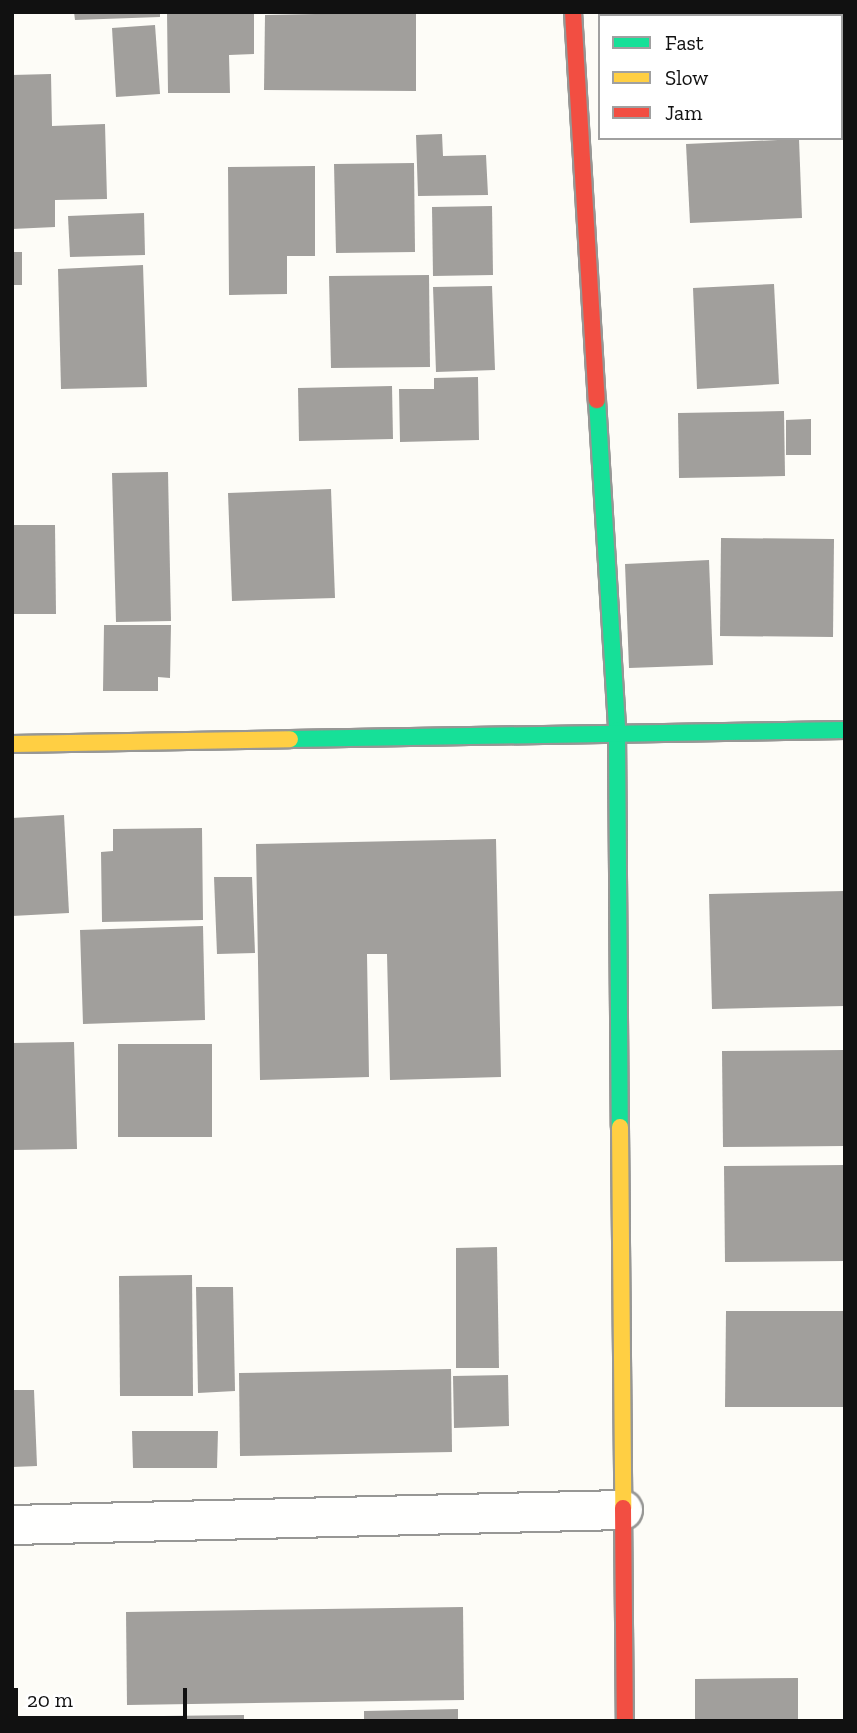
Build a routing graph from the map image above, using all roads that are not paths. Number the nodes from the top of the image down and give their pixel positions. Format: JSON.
{"nodes":[{"id":1,"x":573,"y":12,"type":"edge"},
{"id":2,"x":617,"y":730,"type":"junction"},
{"id":3,"x":845,"y":730,"type":"edge"},
{"id":4,"x":12,"y":744,"type":"edge"},
{"id":5,"x":623,"y":1510,"type":"junction"},
{"id":6,"x":12,"y":1525,"type":"edge"},
{"id":7,"x":625,"y":1721,"type":"edge"}],
"edges":[{"from":1,"to":2,"type":"street"},
{"from":2,"to":3,"type":"street"},
{"from":2,"to":4,"type":"street"},
{"from":2,"to":5,"type":"street"},
{"from":5,"to":6,"type":"street"},
{"from":5,"to":7,"type":"street"}]}
